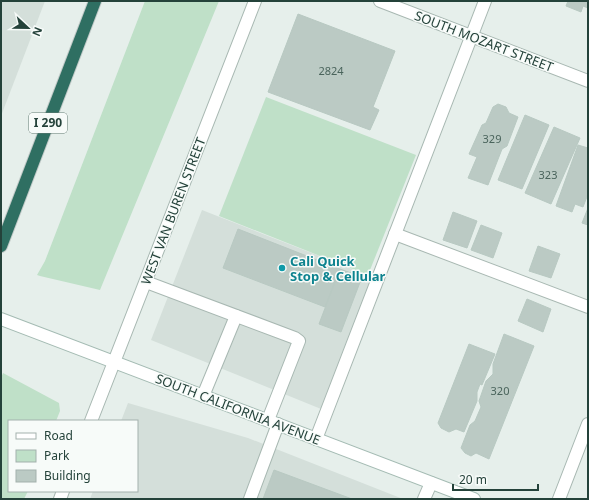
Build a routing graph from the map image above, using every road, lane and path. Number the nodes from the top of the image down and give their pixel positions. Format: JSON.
{"nodes":[{"id":1,"x":95,"y":1,"type":"edge"},
{"id":2,"x":255,"y":1,"type":"edge"},
{"id":3,"x":380,"y":1,"type":"edge"},
{"id":4,"x":485,"y":1,"type":"edge"},
{"id":5,"x":471,"y":36,"type":"junction"},
{"id":6,"x":588,"y":81,"type":"edge"},
{"id":7,"x":395,"y":234,"type":"junction"},
{"id":8,"x":1,"y":246,"type":"edge"},
{"id":9,"x":146,"y":282,"type":"junction"},
{"id":10,"x":588,"y":307,"type":"edge"},
{"id":11,"x":236,"y":316,"type":"junction"},
{"id":12,"x":1,"y":319,"type":"edge"},
{"id":13,"x":114,"y":362,"type":"junction"},
{"id":14,"x":203,"y":396,"type":"junction"},
{"id":15,"x":90,"y":420,"type":"edge"},
{"id":16,"x":273,"y":422,"type":"junction"},
{"id":17,"x":588,"y":424,"type":"edge"},
{"id":18,"x":316,"y":439,"type":"junction"},
{"id":19,"x":431,"y":483,"type":"junction"},
{"id":20,"x":250,"y":499,"type":"edge"},
{"id":21,"x":424,"y":499,"type":"edge"},
{"id":22,"x":474,"y":499,"type":"edge"},
{"id":23,"x":559,"y":499,"type":"edge"}],
"edges":[{"from":1,"to":8,"type":"highway","number":"I 290"},
{"from":2,"to":9,"type":"street","name":"WEST VAN BUREN STREET"},
{"from":3,"to":5,"type":"street","name":"SOUTH MOZART STREET"},
{"from":4,"to":5,"type":"street"},
{"from":5,"to":6,"type":"street","name":"SOUTH MOZART STREET"},
{"from":5,"to":7,"type":"street"},
{"from":7,"to":10,"type":"street"},
{"from":7,"to":18,"type":"street"},
{"from":9,"to":11,"type":"street"},
{"from":9,"to":13,"type":"street","name":"WEST VAN BUREN STREET"},
{"from":11,"to":14,"type":"street"},
{"from":11,"to":16,"type":"street"},
{"from":12,"to":13,"type":"street","name":"SOUTH CALIFORNIA AVENUE"},
{"from":13,"to":14,"type":"street","name":"SOUTH CALIFORNIA AVENUE"},
{"from":13,"to":15,"type":"street","name":"WEST VAN BUREN STREET"},
{"from":14,"to":16,"type":"street","name":"SOUTH CALIFORNIA AVENUE"},
{"from":16,"to":18,"type":"street","name":"SOUTH CALIFORNIA AVENUE"},
{"from":16,"to":20,"type":"street"},
{"from":17,"to":23,"type":"street"},
{"from":18,"to":19,"type":"street","name":"SOUTH CALIFORNIA AVENUE"},
{"from":19,"to":21,"type":"street"},
{"from":19,"to":22,"type":"street","name":"SOUTH CALIFORNIA AVENUE"}]}
